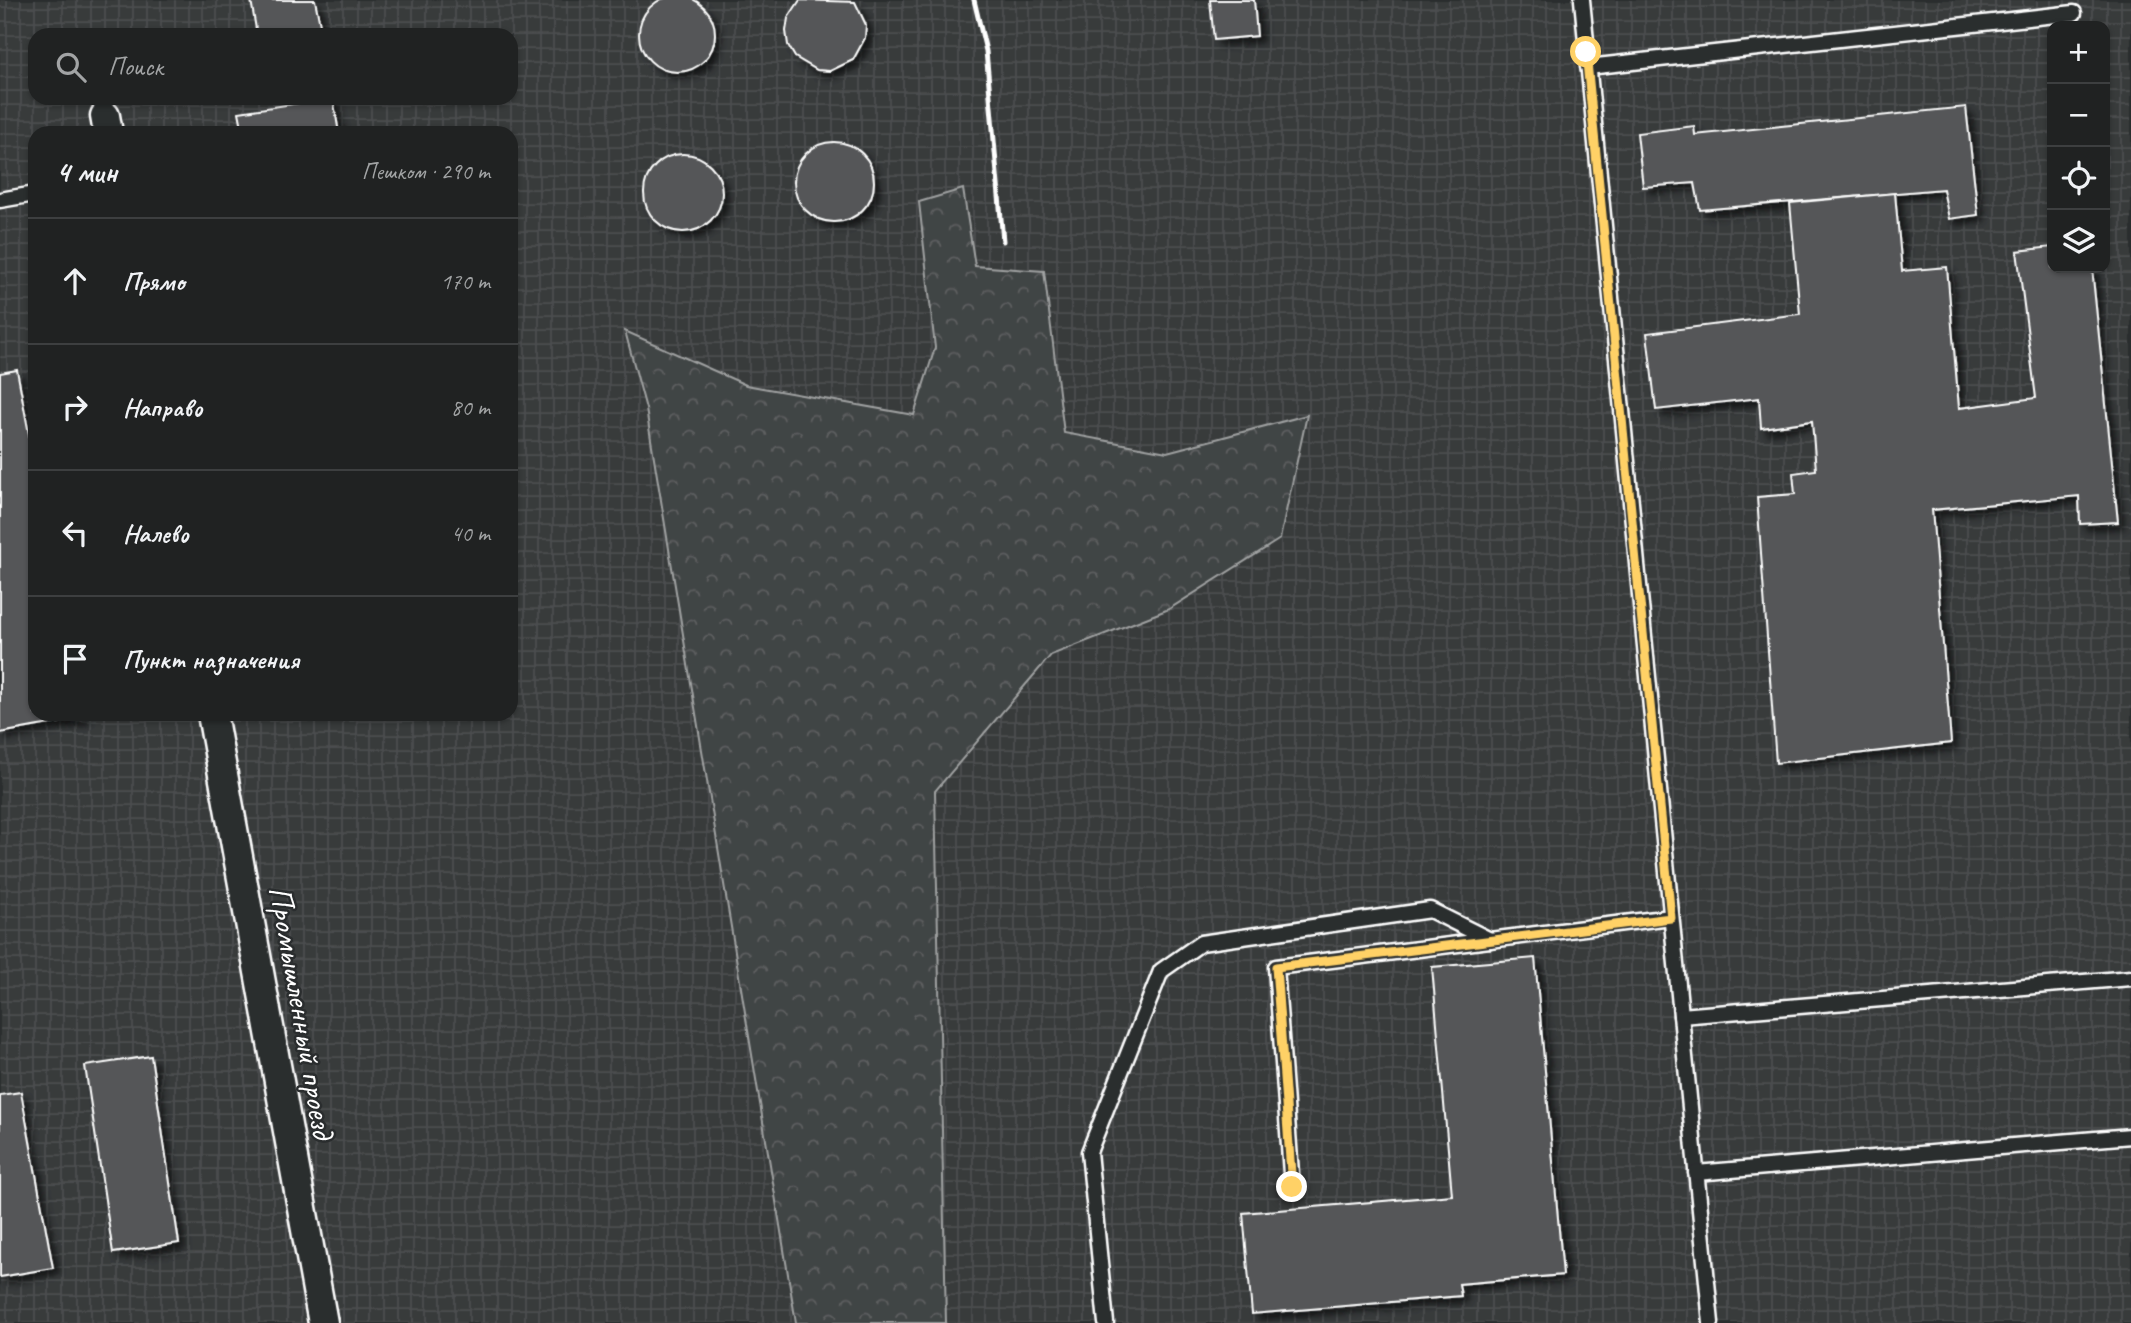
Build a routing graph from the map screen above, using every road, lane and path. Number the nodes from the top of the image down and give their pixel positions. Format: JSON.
{"nodes":[{"id":1,"x":1582,"y":0,"type":"edge"},
{"id":2,"x":2074,"y":13,"type":"dead end"},
{"id":3,"x":1588,"y":66,"type":"junction"},
{"id":4,"x":28,"y":195,"type":"edge"},
{"id":5,"x":0,"y":200,"type":"edge"},
{"id":6,"x":213,"y":721,"type":"edge"},
{"id":7,"x":1671,"y":918,"type":"junction"},
{"id":8,"x":1490,"y":940,"type":"junction"},
{"id":9,"x":2131,"y":978,"type":"edge"},
{"id":10,"x":1681,"y":1016,"type":"junction"},
{"id":11,"x":2131,"y":1136,"type":"edge"},
{"id":12,"x":1696,"y":1173,"type":"junction"},
{"id":13,"x":1292,"y":1187,"type":"dead end"},
{"id":14,"x":323,"y":1323,"type":"edge"},
{"id":15,"x":1107,"y":1323,"type":"edge"},
{"id":16,"x":1711,"y":1323,"type":"edge"}],
"edges":[{"from":1,"to":3,"type":"lane"},
{"from":2,"to":3,"type":"lane"},
{"from":3,"to":7,"type":"lane"},
{"from":4,"to":5,"type":"lane"},
{"from":6,"to":14,"type":"street","name":"Промышленный проезд"},
{"from":7,"to":8,"type":"lane"},
{"from":7,"to":10,"type":"lane"},
{"from":8,"to":13,"type":"lane"},
{"from":8,"to":15,"type":"lane"},
{"from":9,"to":10,"type":"lane"},
{"from":10,"to":12,"type":"lane"},
{"from":11,"to":12,"type":"lane"},
{"from":12,"to":16,"type":"lane"}]}
